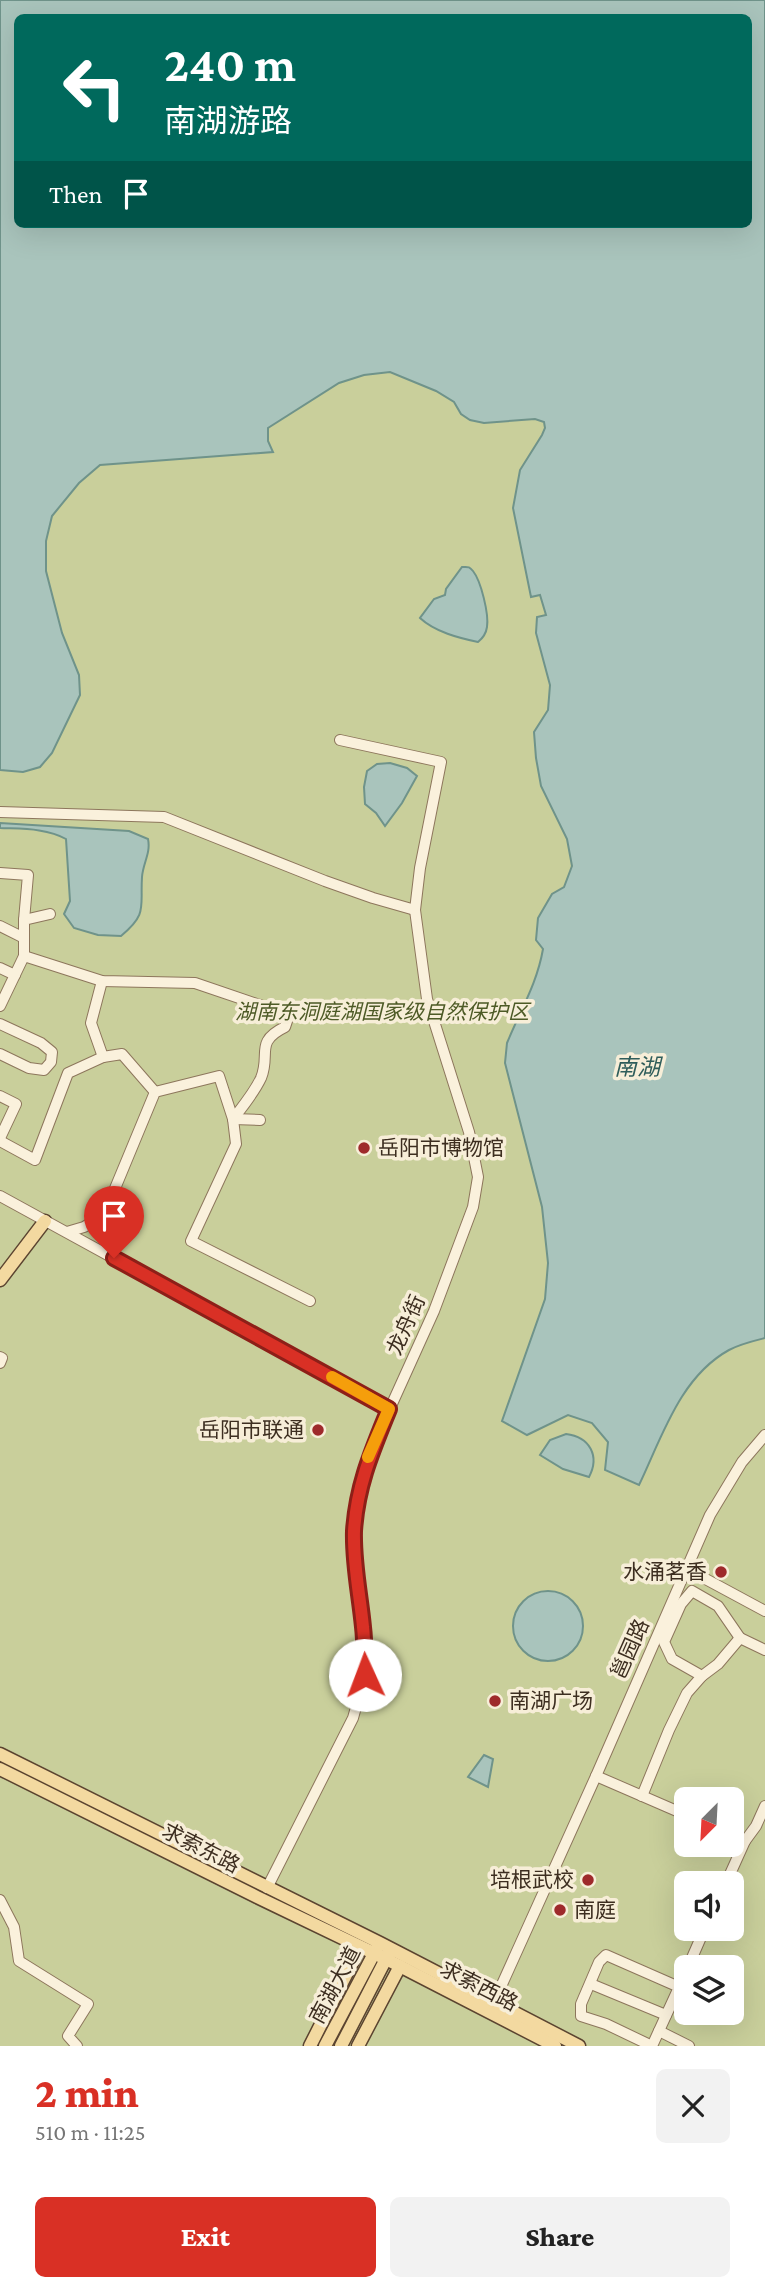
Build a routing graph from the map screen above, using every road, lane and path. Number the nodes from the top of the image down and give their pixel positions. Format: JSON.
{"nodes":[{"id":1,"x":340,"y":740,"type":"dead end"},
{"id":2,"x":0,"y":812,"type":"edge"},
{"id":3,"x":0,"y":873,"type":"edge"},
{"id":4,"x":415,"y":910,"type":"junction"},
{"id":5,"x":50,"y":914,"type":"dead end"},
{"id":6,"x":24,"y":920,"type":"junction"},
{"id":7,"x":0,"y":926,"type":"edge"},
{"id":8,"x":23,"y":937,"type":"junction"},
{"id":9,"x":24,"y":956,"type":"junction"},
{"id":10,"x":0,"y":968,"type":"edge"},
{"id":11,"x":15,"y":975,"type":"junction"},
{"id":12,"x":102,"y":981,"type":"junction"},
{"id":13,"x":0,"y":1006,"type":"edge"},
{"id":14,"x":0,"y":1024,"type":"edge"},
{"id":15,"x":0,"y":1054,"type":"edge"},
{"id":16,"x":103,"y":1057,"type":"junction"},
{"id":17,"x":155,"y":1092,"type":"junction"},
{"id":18,"x":0,"y":1096,"type":"edge"},
{"id":19,"x":233,"y":1119,"type":"junction"},
{"id":20,"x":260,"y":1120,"type":"dead end"},
{"id":21,"x":0,"y":1140,"type":"edge"},
{"id":22,"x":0,"y":1196,"type":"edge"},
{"id":23,"x":104,"y":1215,"type":"junction"},
{"id":24,"x":42,"y":1219,"type":"junction"},
{"id":25,"x":67,"y":1233,"type":"junction"},
{"id":26,"x":114,"y":1258,"type":"junction"},
{"id":27,"x":0,"y":1268,"type":"edge"},
{"id":28,"x":0,"y":1280,"type":"edge"},
{"id":29,"x":310,"y":1301,"type":"dead end"},
{"id":30,"x":0,"y":1357,"type":"edge"},
{"id":31,"x":0,"y":1363,"type":"edge"},
{"id":32,"x":389,"y":1409,"type":"junction"},
{"id":33,"x":765,"y":1435,"type":"edge"},
{"id":34,"x":687,"y":1569,"type":"junction"},
{"id":35,"x":765,"y":1611,"type":"edge"},
{"id":36,"x":740,"y":1637,"type":"junction"},
{"id":37,"x":765,"y":1650,"type":"edge"},
{"id":38,"x":702,"y":1676,"type":"junction"},
{"id":39,"x":0,"y":1755,"type":"edge"},
{"id":40,"x":0,"y":1769,"type":"edge"},
{"id":41,"x":596,"y":1776,"type":"junction"},
{"id":42,"x":642,"y":1796,"type":"junction"},
{"id":43,"x":765,"y":1807,"type":"edge"},
{"id":44,"x":674,"y":1810,"type":"edge"},
{"id":45,"x":745,"y":1841,"type":"joint"},
{"id":46,"x":731,"y":1871,"type":"edge"},
{"id":47,"x":267,"y":1888,"type":"junction"},
{"id":48,"x":0,"y":1900,"type":"edge"},
{"id":49,"x":360,"y":1947,"type":"junction"},
{"id":50,"x":383,"y":1951,"type":"junction"},
{"id":51,"x":400,"y":1966,"type":"junction"},
{"id":52,"x":591,"y":1984,"type":"junction"},
{"id":53,"x":674,"y":1985,"type":"edge"},
{"id":54,"x":674,"y":1998,"type":"edge"},
{"id":55,"x":494,"y":2002,"type":"junction"},
{"id":56,"x":666,"y":2015,"type":"junction"},
{"id":57,"x":659,"y":2031,"type":"junction"},
{"id":58,"x":77,"y":2046,"type":"edge"},
{"id":59,"x":310,"y":2046,"type":"edge"},
{"id":60,"x":325,"y":2046,"type":"edge"},
{"id":61,"x":341,"y":2046,"type":"edge"},
{"id":62,"x":358,"y":2046,"type":"edge"},
{"id":63,"x":555,"y":2046,"type":"edge"},
{"id":64,"x":579,"y":2046,"type":"edge"},
{"id":65,"x":652,"y":2046,"type":"edge"},
{"id":66,"x":689,"y":2046,"type":"edge"}],
"edges":[{"from":1,"to":4,"type":"street","name":"龙舟街"},
{"from":2,"to":4,"type":"street"},
{"from":3,"to":6,"type":"street"},
{"from":4,"to":32,"type":"street","name":"龙舟街"},
{"from":5,"to":6,"type":"street"},
{"from":6,"to":8,"type":"street"},
{"from":7,"to":8,"type":"street"},
{"from":8,"to":9,"type":"street"},
{"from":9,"to":11,"type":"street"},
{"from":9,"to":12,"type":"street"},
{"from":10,"to":11,"type":"street"},
{"from":11,"to":13,"type":"street"},
{"from":12,"to":16,"type":"street"},
{"from":12,"to":19,"type":"street"},
{"from":14,"to":15,"type":"street"},
{"from":16,"to":17,"type":"street"},
{"from":16,"to":21,"type":"street"},
{"from":17,"to":19,"type":"street"},
{"from":17,"to":23,"type":"street"},
{"from":18,"to":21,"type":"street"},
{"from":19,"to":20,"type":"street"},
{"from":19,"to":29,"type":"street"},
{"from":22,"to":24,"type":"street"},
{"from":23,"to":25,"type":"street"},
{"from":23,"to":26,"type":"street"},
{"from":24,"to":25,"type":"street"},
{"from":24,"to":27,"type":"main road"},
{"from":24,"to":28,"type":"main road"},
{"from":25,"to":26,"type":"street"},
{"from":26,"to":32,"type":"street"},
{"from":30,"to":31,"type":"street"},
{"from":32,"to":47,"type":"street","name":"龙舟街"},
{"from":33,"to":34,"type":"street","name":"邕园路"},
{"from":34,"to":35,"type":"street"},
{"from":34,"to":41,"type":"street","name":"邕园路"},
{"from":36,"to":37,"type":"street"},
{"from":36,"to":38,"type":"street"},
{"from":36,"to":38,"type":"street"},
{"from":38,"to":42,"type":"street"},
{"from":39,"to":47,"type":"main road","name":"求索东路"},
{"from":40,"to":49,"type":"main road","name":"求索东路"},
{"from":41,"to":42,"type":"street"},
{"from":41,"to":55,"type":"street","name":"邕园路"},
{"from":42,"to":44,"type":"street"},
{"from":43,"to":45,"type":"street"},
{"from":45,"to":46,"type":"street"},
{"from":47,"to":50,"type":"main road","name":"求索东路"},
{"from":48,"to":58,"type":"street"},
{"from":49,"to":50,"type":"main road","name":"求索东路"},
{"from":49,"to":59,"type":"main road"},
{"from":50,"to":51,"type":"main road","name":"求索西路"},
{"from":50,"to":55,"type":"main road","name":"求索西路"},
{"from":50,"to":60,"type":"main road","name":"南湖大道"},
{"from":50,"to":61,"type":"main road","name":"南湖大道"},
{"from":51,"to":62,"type":"main road"},
{"from":51,"to":63,"type":"main road","name":"求索西路"},
{"from":52,"to":53,"type":"street"},
{"from":52,"to":56,"type":"street"},
{"from":52,"to":65,"type":"street"},
{"from":54,"to":56,"type":"street"},
{"from":55,"to":64,"type":"main road","name":"求索西路"},
{"from":56,"to":57,"type":"street"},
{"from":57,"to":65,"type":"street"},
{"from":57,"to":66,"type":"street"}]}
